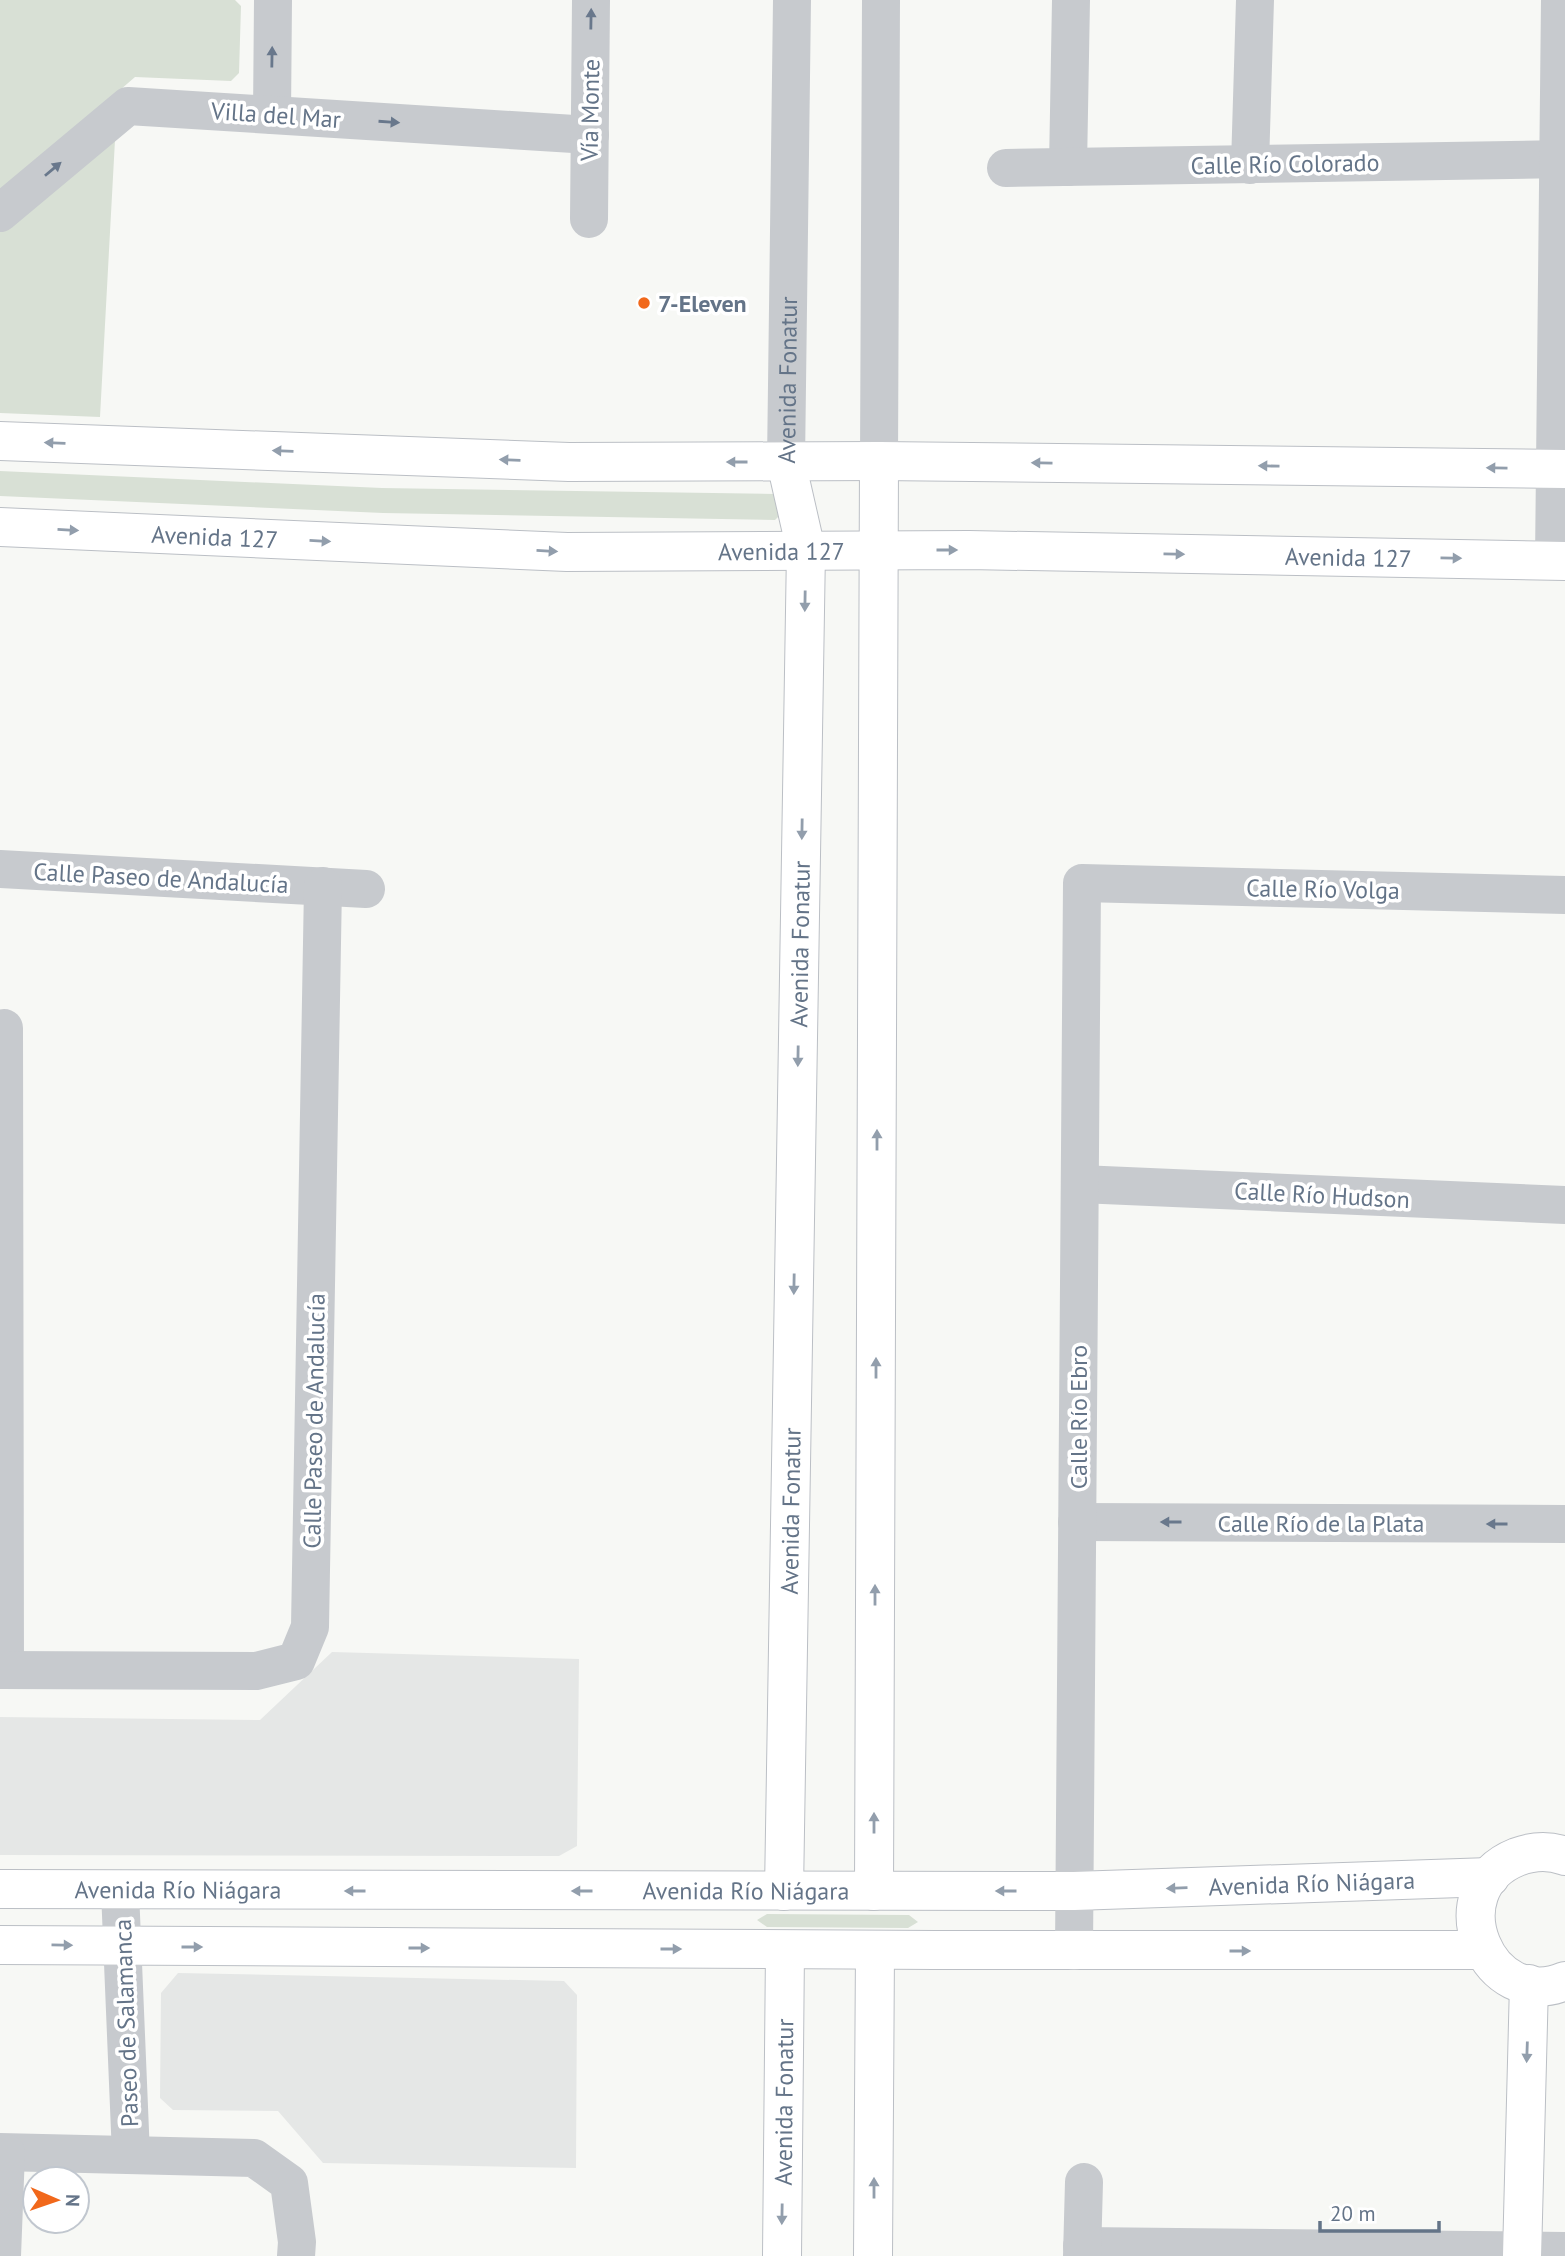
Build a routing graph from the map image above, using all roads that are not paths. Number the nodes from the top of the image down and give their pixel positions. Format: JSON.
{"nodes":[{"id":1,"x":273,"y":0,"type":"edge"},
{"id":2,"x":591,"y":0,"type":"edge"},
{"id":3,"x":792,"y":0,"type":"edge"},
{"id":4,"x":881,"y":0,"type":"edge"},
{"id":5,"x":1071,"y":0,"type":"edge"},
{"id":6,"x":1255,"y":0,"type":"edge"},
{"id":7,"x":1560,"y":0,"type":"edge"},
{"id":8,"x":271,"y":115,"type":"junction"},
{"id":9,"x":590,"y":135,"type":"junction"},
{"id":10,"x":1562,"y":159,"type":"edge"},
{"id":11,"x":1250,"y":164,"type":"junction"},
{"id":12,"x":1068,"y":167,"type":"junction"},
{"id":13,"x":1006,"y":168,"type":"dead end"},
{"id":14,"x":0,"y":213,"type":"edge"},
{"id":15,"x":589,"y":219,"type":"dead end"},
{"id":16,"x":0,"y":441,"type":"edge"},
{"id":17,"x":879,"y":461,"type":"junction"},
{"id":18,"x":786,"y":462,"type":"junction"},
{"id":19,"x":1560,"y":469,"type":"edge"},
{"id":20,"x":0,"y":527,"type":"edge"},
{"id":21,"x":879,"y":549,"type":"junction"},
{"id":22,"x":806,"y":550,"type":"junction"},
{"id":23,"x":1560,"y":560,"type":"edge"},
{"id":24,"x":0,"y":869,"type":"edge"},
{"id":25,"x":1082,"y":883,"type":"joint"},
{"id":26,"x":323,"y":887,"type":"junction"},
{"id":27,"x":366,"y":889,"type":"dead end"},
{"id":28,"x":1565,"y":895,"type":"edge"},
{"id":29,"x":4,"y":1028,"type":"dead end"},
{"id":30,"x":1080,"y":1184,"type":"junction"},
{"id":31,"x":1565,"y":1205,"type":"edge"},
{"id":32,"x":1077,"y":1522,"type":"junction"},
{"id":33,"x":1565,"y":1524,"type":"edge"},
{"id":34,"x":2,"y":1670,"type":"edge"},
{"id":35,"x":1565,"y":1856,"type":"edge"},
{"id":36,"x":1490,"y":1877,"type":"junction"},
{"id":37,"x":0,"y":1889,"type":"edge"},
{"id":38,"x":120,"y":1891,"type":"junction"},
{"id":39,"x":627,"y":1891,"type":"junction"},
{"id":40,"x":784,"y":1891,"type":"junction"},
{"id":41,"x":874,"y":1891,"type":"junction"},
{"id":42,"x":936,"y":1891,"type":"junction"},
{"id":43,"x":1074,"y":1891,"type":"junction"},
{"id":44,"x":0,"y":1945,"type":"edge"},
{"id":45,"x":123,"y":1946,"type":"junction"},
{"id":46,"x":625,"y":1949,"type":"junction"},
{"id":47,"x":785,"y":1950,"type":"junction"},
{"id":48,"x":874,"y":1950,"type":"junction"},
{"id":49,"x":935,"y":1950,"type":"junction"},
{"id":50,"x":1483,"y":1950,"type":"junction"},
{"id":51,"x":1074,"y":1951,"type":"junction"},
{"id":52,"x":1547,"y":1983,"type":"edge"},
{"id":53,"x":3,"y":2152,"type":"edge"},
{"id":54,"x":131,"y":2155,"type":"junction"},
{"id":55,"x":1084,"y":2182,"type":"dead end"},
{"id":56,"x":1082,"y":2251,"type":"edge"},
{"id":57,"x":1565,"y":2251,"type":"edge"},
{"id":58,"x":1522,"y":2254,"type":"edge"},
{"id":59,"x":2,"y":2256,"type":"edge"},
{"id":60,"x":296,"y":2256,"type":"edge"},
{"id":61,"x":782,"y":2256,"type":"edge"},
{"id":62,"x":873,"y":2256,"type":"edge"}],
"edges":[{"from":8,"to":1,"type":"street","one_way":true},
{"from":9,"to":2,"type":"street","name":"Vía Monte","one_way":true},
{"from":3,"to":18,"type":"street","name":"Avenida Fonatur"},
{"from":4,"to":17,"type":"street"},
{"from":5,"to":12,"type":"street"},
{"from":6,"to":11,"type":"street"},
{"from":7,"to":10,"type":"street"},
{"from":8,"to":9,"type":"street","name":"Villa del Mar","one_way":true},
{"from":14,"to":8,"type":"street","name":"Villa del Mar","one_way":true},
{"from":9,"to":15,"type":"street","name":"Vía Monte"},
{"from":10,"to":11,"type":"street","name":"Calle Río Colorado"},
{"from":10,"to":19,"type":"street"},
{"from":11,"to":12,"type":"street","name":"Calle Río Colorado"},
{"from":12,"to":13,"type":"street","name":"Calle Río Colorado"},
{"from":18,"to":16,"type":"main road","one_way":true},
{"from":17,"to":18,"type":"main road"},
{"from":19,"to":17,"type":"main road","one_way":true},
{"from":17,"to":21,"type":"main road"},
{"from":18,"to":22,"type":"main road","name":"Avenida Fonatur"},
{"from":19,"to":23,"type":"street"},
{"from":20,"to":22,"type":"main road","name":"Avenida 127","one_way":true},
{"from":21,"to":22,"type":"main road","name":"Avenida 127"},
{"from":21,"to":23,"type":"main road","name":"Avenida 127","one_way":true},
{"from":41,"to":21,"type":"main road","one_way":true},
{"from":22,"to":40,"type":"main road","name":"Avenida Fonatur","one_way":true},
{"from":24,"to":26,"type":"street","name":"Calle Paseo de Andalucía"},
{"from":25,"to":28,"type":"street","name":"Calle Río Volga"},
{"from":25,"to":30,"type":"street","name":"Calle Río Ebro"},
{"from":26,"to":27,"type":"street","name":"Calle Paseo de Andalucía"},
{"from":26,"to":34,"type":"street","name":"Calle Paseo de Andalucía"},
{"from":29,"to":34,"type":"street","name":"Calle Paseo de Andalucía"},
{"from":30,"to":31,"type":"street","name":"Calle Río Hudson"},
{"from":30,"to":32,"type":"street","name":"Calle Río Ebro"},
{"from":33,"to":32,"type":"street","name":"Calle Río de la Plata","one_way":true},
{"from":32,"to":43,"type":"street","name":"Calle Río Ebro"},
{"from":35,"to":36,"type":"main road"},
{"from":36,"to":43,"type":"main road","name":"Avenida Río Niágara","one_way":true},
{"from":36,"to":50,"type":"main road"},
{"from":37,"to":38,"type":"main road","name":"Avenida Río Niágara"},
{"from":39,"to":38,"type":"main road","name":"Avenida Río Niágara","one_way":true},
{"from":38,"to":45,"type":"street","name":"Paseo de Salamanca"},
{"from":39,"to":40,"type":"main road","name":"Avenida Río Niágara"},
{"from":39,"to":46,"type":"main road"},
{"from":40,"to":41,"type":"main road","name":"Avenida Río Niágara"},
{"from":41,"to":42,"type":"main road","name":"Avenida Río Niágara"},
{"from":43,"to":42,"type":"main road","name":"Avenida Río Niágara","one_way":true},
{"from":42,"to":49,"type":"main road"},
{"from":43,"to":51,"type":"street","name":"Calle Río Ebro"},
{"from":44,"to":45,"type":"main road","one_way":true},
{"from":45,"to":46,"type":"main road","one_way":true},
{"from":45,"to":54,"type":"street","name":"Paseo de Salamanca"},
{"from":46,"to":47,"type":"main road","one_way":true},
{"from":47,"to":48,"type":"main road"},
{"from":47,"to":61,"type":"main road","name":"Avenida Fonatur","one_way":true},
{"from":48,"to":49,"type":"main road"},
{"from":62,"to":48,"type":"main road","one_way":true},
{"from":49,"to":51,"type":"main road"},
{"from":51,"to":50,"type":"main road","one_way":true},
{"from":50,"to":52,"type":"main road"},
{"from":52,"to":58,"type":"main road","one_way":true},
{"from":53,"to":54,"type":"street"},
{"from":53,"to":59,"type":"street"},
{"from":54,"to":60,"type":"street"},
{"from":55,"to":56,"type":"street"},
{"from":56,"to":58,"type":"street"},
{"from":57,"to":58,"type":"street"}]}
